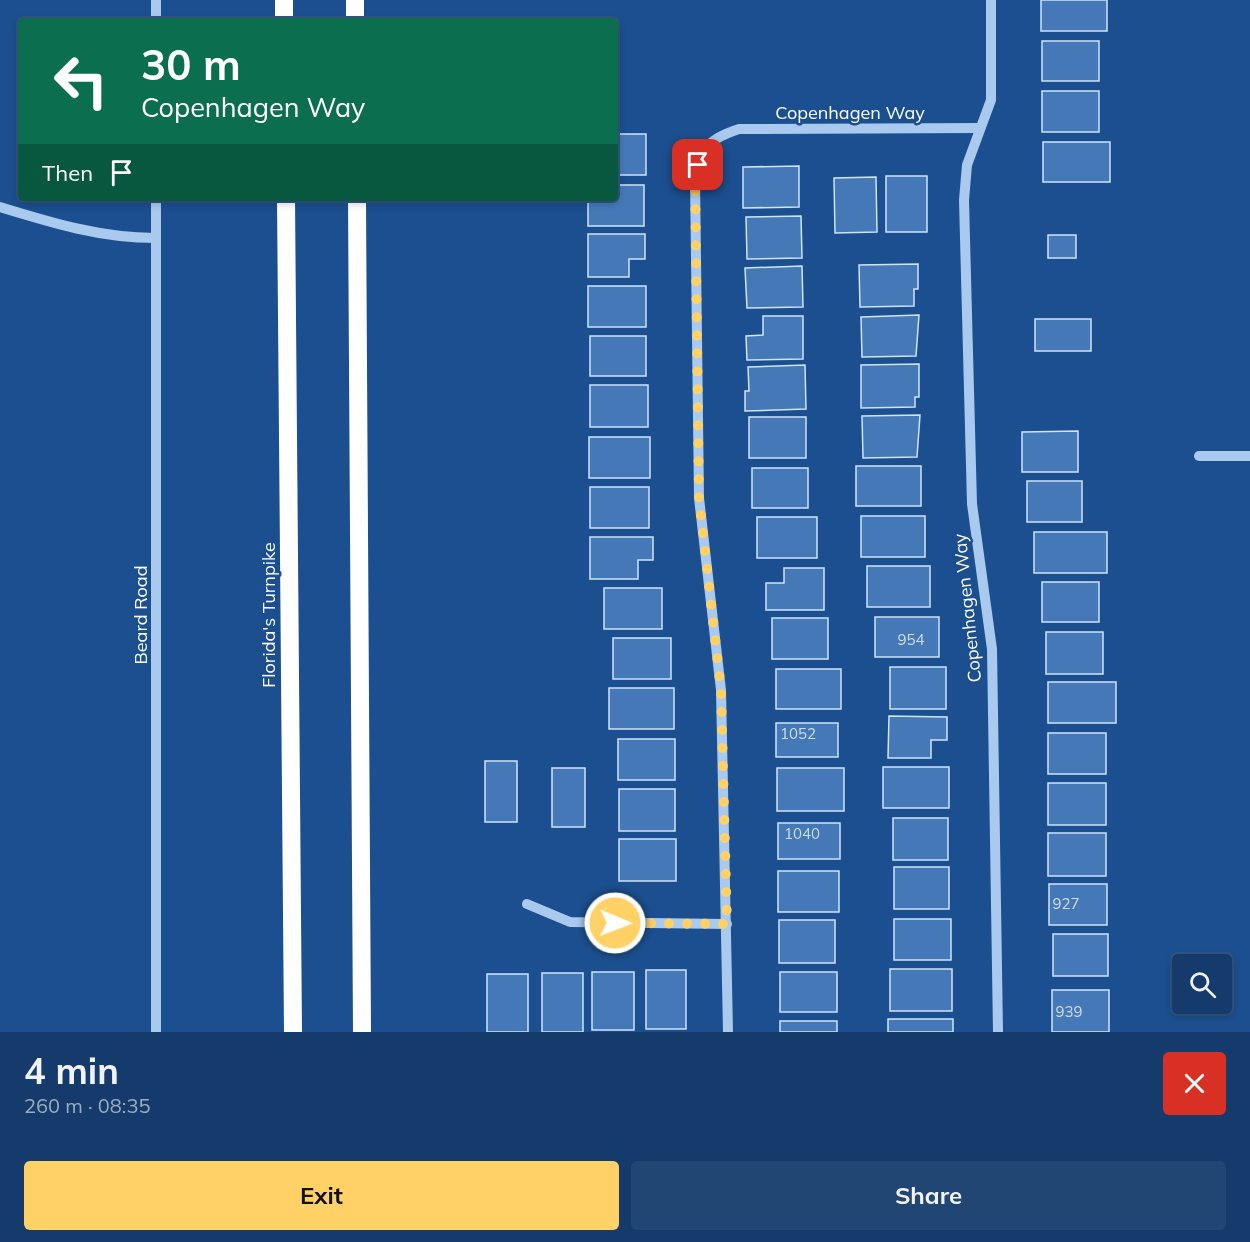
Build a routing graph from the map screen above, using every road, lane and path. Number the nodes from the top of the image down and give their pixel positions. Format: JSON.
{"nodes":[{"id":1,"x":156,"y":0,"type":"edge"},
{"id":2,"x":284,"y":0,"type":"edge"},
{"id":3,"x":355,"y":0,"type":"edge"},
{"id":4,"x":991,"y":0,"type":"edge"},
{"id":5,"x":156,"y":18,"type":"edge"},
{"id":6,"x":284,"y":18,"type":"edge"},
{"id":7,"x":355,"y":18,"type":"edge"},
{"id":8,"x":981,"y":128,"type":"junction"},
{"id":9,"x":156,"y":201,"type":"edge"},
{"id":10,"x":286,"y":201,"type":"edge"},
{"id":11,"x":357,"y":201,"type":"edge"},
{"id":12,"x":0,"y":207,"type":"edge"},
{"id":13,"x":156,"y":238,"type":"junction"},
{"id":14,"x":1199,"y":456,"type":"dead end"},
{"id":15,"x":1250,"y":456,"type":"edge"},
{"id":16,"x":527,"y":904,"type":"dead end"},
{"id":17,"x":727,"y":924,"type":"junction"},
{"id":18,"x":156,"y":1032,"type":"edge"},
{"id":19,"x":293,"y":1032,"type":"edge"},
{"id":20,"x":362,"y":1032,"type":"edge"},
{"id":21,"x":728,"y":1032,"type":"edge"},
{"id":22,"x":998,"y":1032,"type":"edge"}],
"edges":[{"from":1,"to":5,"type":"street"},
{"from":2,"to":6,"type":"highway"},
{"from":3,"to":7,"type":"highway"},
{"from":4,"to":8,"type":"street"},
{"from":8,"to":17,"type":"street","name":"Copenhagen Way"},
{"from":8,"to":22,"type":"street","name":"Copenhagen Way"},
{"from":9,"to":13,"type":"street","name":"Beard Road"},
{"from":10,"to":19,"type":"highway","name":"Florida's Turnpike"},
{"from":11,"to":20,"type":"highway"},
{"from":12,"to":13,"type":"street"},
{"from":13,"to":18,"type":"street","name":"Beard Road"},
{"from":14,"to":15,"type":"street"},
{"from":16,"to":17,"type":"street"},
{"from":17,"to":21,"type":"street","name":"Copenhagen Way"}]}
